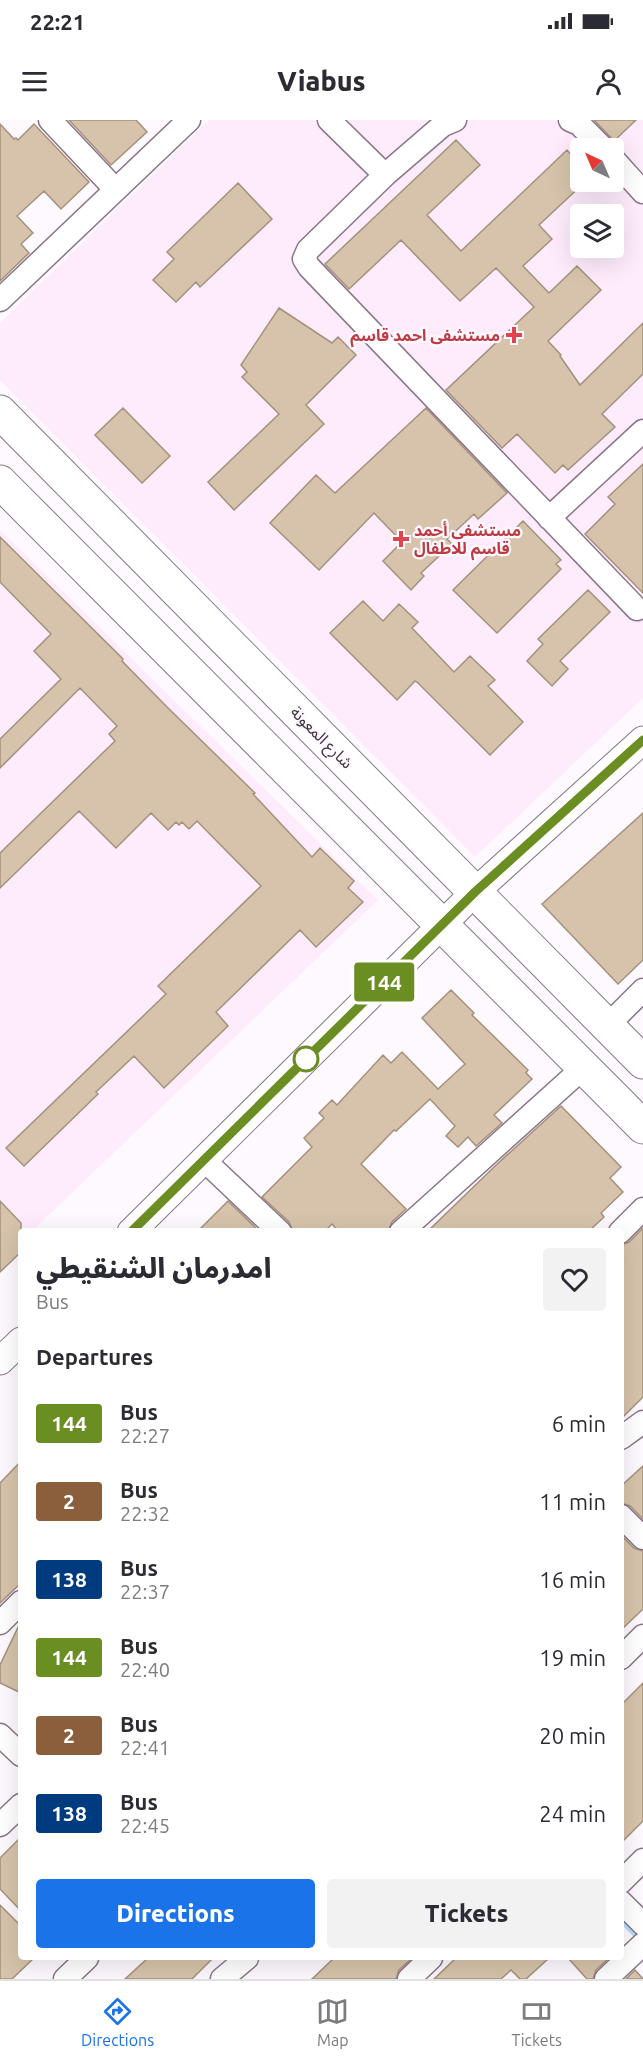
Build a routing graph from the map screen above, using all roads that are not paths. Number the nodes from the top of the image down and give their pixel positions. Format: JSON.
{"nodes":[{"id":1,"x":50,"y":120,"type":"edge"},
{"id":2,"x":189,"y":120,"type":"edge"},
{"id":3,"x":329,"y":120,"type":"edge"},
{"id":4,"x":455,"y":120,"type":"edge"},
{"id":5,"x":570,"y":120,"type":"edge"},
{"id":6,"x":593,"y":138,"type":"edge"},
{"id":7,"x":624,"y":171,"type":"edge"},
{"id":8,"x":386,"y":175,"type":"junction"},
{"id":9,"x":115,"y":189,"type":"junction"},
{"id":10,"x":643,"y":192,"type":"edge"},
{"id":11,"x":0,"y":300,"type":"edge"},
{"id":12,"x":0,"y":412,"type":"edge"},
{"id":13,"x":643,"y":431,"type":"edge"},
{"id":14,"x":0,"y":482,"type":"edge"},
{"id":15,"x":549,"y":518,"type":"junction"},
{"id":16,"x":638,"y":609,"type":"dead end"},
{"id":17,"x":643,"y":740,"type":"edge"},
{"id":18,"x":475,"y":892,"type":"junction"},
{"id":19,"x":443,"y":924,"type":"junction"},
{"id":20,"x":643,"y":990,"type":"edge"},
{"id":21,"x":607,"y":1026,"type":"junction"},
{"id":22,"x":643,"y":1062,"type":"edge"},
{"id":23,"x":584,"y":1067,"type":"junction"},
{"id":24,"x":643,"y":1126,"type":"edge"},
{"id":25,"x":204,"y":1160,"type":"junction"},
{"id":26,"x":643,"y":1209,"type":"edge"},
{"id":27,"x":135,"y":1228,"type":"edge"},
{"id":28,"x":276,"y":1228,"type":"edge"},
{"id":29,"x":410,"y":1228,"type":"edge"},
{"id":30,"x":624,"y":1228,"type":"edge"},
{"id":31,"x":18,"y":1344,"type":"edge"},
{"id":32,"x":0,"y":1361,"type":"edge"},
{"id":33,"x":643,"y":1422,"type":"edge"},
{"id":34,"x":624,"y":1436,"type":"edge"},
{"id":35,"x":624,"y":1519,"type":"edge"},
{"id":36,"x":643,"y":1538,"type":"edge"},
{"id":37,"x":18,"y":1605,"type":"edge"},
{"id":38,"x":0,"y":1623,"type":"edge"},
{"id":39,"x":643,"y":1636,"type":"edge"},
{"id":40,"x":624,"y":1655,"type":"edge"},
{"id":41,"x":0,"y":1735,"type":"edge"},
{"id":42,"x":18,"y":1752,"type":"edge"},
{"id":43,"x":18,"y":1808,"type":"edge"},
{"id":44,"x":0,"y":1825,"type":"edge"},
{"id":45,"x":643,"y":1860,"type":"edge"},
{"id":46,"x":624,"y":1879,"type":"edge"},
{"id":47,"x":624,"y":1905,"type":"edge"},
{"id":48,"x":643,"y":1924,"type":"edge"},
{"id":49,"x":643,"y":1944,"type":"edge"},
{"id":50,"x":85,"y":1960,"type":"edge"},
{"id":51,"x":245,"y":1960,"type":"edge"},
{"id":52,"x":429,"y":1960,"type":"edge"},
{"id":53,"x":65,"y":1979,"type":"edge"},
{"id":54,"x":222,"y":1979,"type":"edge"},
{"id":55,"x":409,"y":1979,"type":"edge"},
{"id":56,"x":606,"y":1979,"type":"edge"}],
"edges":[{"from":1,"to":9,"type":"street"},
{"from":2,"to":9,"type":"street"},
{"from":3,"to":8,"type":"street"},
{"from":4,"to":8,"type":"street"},
{"from":5,"to":6,"type":"street"},
{"from":7,"to":10,"type":"street"},
{"from":8,"to":15,"type":"street"},
{"from":9,"to":11,"type":"street"},
{"from":12,"to":18,"type":"highway","name":"شارع المعونة"},
{"from":13,"to":15,"type":"street"},
{"from":14,"to":19,"type":"highway"},
{"from":15,"to":16,"type":"street"},
{"from":17,"to":18,"type":"street"},
{"from":18,"to":19,"type":"street"},
{"from":18,"to":21,"type":"highway","name":"شارع المعونة"},
{"from":19,"to":23,"type":"highway"},
{"from":19,"to":25,"type":"street"},
{"from":20,"to":21,"type":"street"},
{"from":21,"to":22,"type":"highway","name":"شارع المعونة"},
{"from":23,"to":24,"type":"highway"},
{"from":23,"to":29,"type":"street"},
{"from":25,"to":27,"type":"street"},
{"from":25,"to":28,"type":"street"},
{"from":26,"to":30,"type":"street"},
{"from":31,"to":32,"type":"street"},
{"from":33,"to":34,"type":"street"},
{"from":35,"to":36,"type":"street"},
{"from":37,"to":38,"type":"street"},
{"from":39,"to":40,"type":"street"},
{"from":41,"to":42,"type":"street"},
{"from":43,"to":44,"type":"street"},
{"from":45,"to":46,"type":"street"},
{"from":47,"to":48,"type":"street"},
{"from":49,"to":56,"type":"street"},
{"from":50,"to":53,"type":"street"},
{"from":51,"to":54,"type":"street"},
{"from":52,"to":55,"type":"street"}]}
